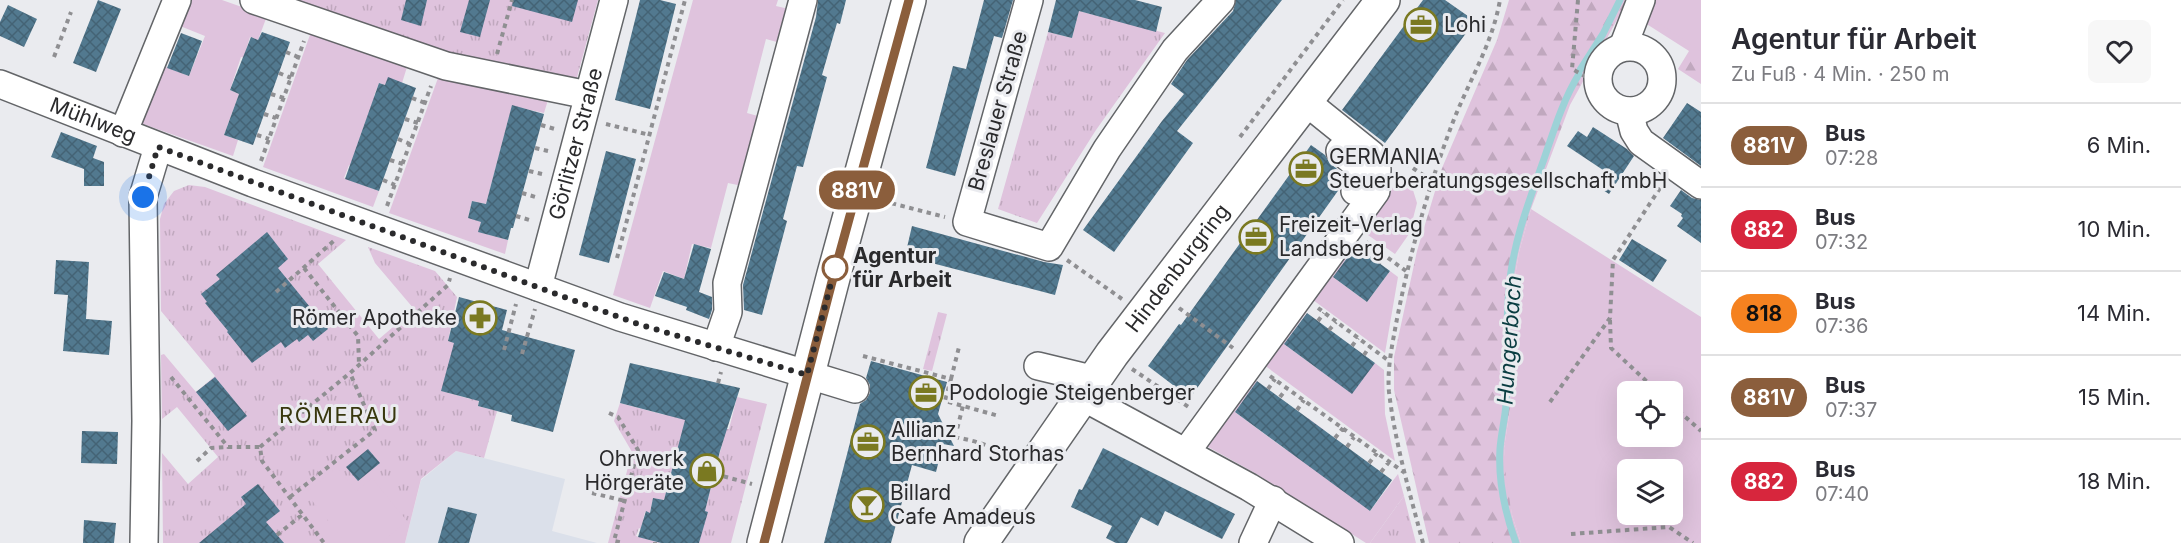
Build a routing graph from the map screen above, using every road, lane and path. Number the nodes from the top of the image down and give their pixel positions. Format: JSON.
{"nodes":[{"id":1,"x":177,"y":0,"type":"edge"},
{"id":2,"x":254,"y":0,"type":"edge"},
{"id":3,"x":512,"y":0,"type":"edge"},
{"id":4,"x":614,"y":0,"type":"edge"},
{"id":5,"x":685,"y":0,"type":"edge"},
{"id":6,"x":803,"y":0,"type":"edge"},
{"id":7,"x":909,"y":0,"type":"edge"},
{"id":8,"x":1029,"y":0,"type":"edge"},
{"id":9,"x":1221,"y":0,"type":"edge"},
{"id":10,"x":1383,"y":0,"type":"edge"},
{"id":11,"x":1500,"y":0,"type":"edge"},
{"id":12,"x":1578,"y":0,"type":"edge"},
{"id":13,"x":1641,"y":0,"type":"edge"},
{"id":14,"x":71,"y":12,"type":"dead end"},
{"id":15,"x":312,"y":20,"type":"junction"},
{"id":16,"x":1623,"y":47,"type":"junction"},
{"id":17,"x":286,"y":52,"type":"dead end"},
{"id":18,"x":54,"y":57,"type":"dead end"},
{"id":19,"x":298,"y":57,"type":"junction"},
{"id":20,"x":439,"y":64,"type":"junction"},
{"id":21,"x":279,"y":73,"type":"dead end"},
{"id":22,"x":491,"y":76,"type":"junction"},
{"id":23,"x":291,"y":78,"type":"junction"},
{"id":24,"x":0,"y":84,"type":"edge"},
{"id":25,"x":1599,"y":84,"type":"junction"},
{"id":26,"x":272,"y":94,"type":"dead end"},
{"id":27,"x":284,"y":98,"type":"junction"},
{"id":28,"x":412,"y":98,"type":"dead end"},
{"id":29,"x":425,"y":103,"type":"junction"},
{"id":30,"x":585,"y":106,"type":"junction"},
{"id":31,"x":1299,"y":108,"type":"junction"},
{"id":32,"x":1629,"y":111,"type":"junction"},
{"id":33,"x":264,"y":114,"type":"dead end"},
{"id":34,"x":276,"y":118,"type":"junction"},
{"id":35,"x":405,"y":119,"type":"dead end"},
{"id":36,"x":417,"y":123,"type":"junction"},
{"id":37,"x":123,"y":133,"type":"junction"},
{"id":38,"x":257,"y":135,"type":"dead end"},
{"id":39,"x":650,"y":135,"type":"junction"},
{"id":40,"x":269,"y":139,"type":"junction"},
{"id":41,"x":398,"y":139,"type":"dead end"},
{"id":42,"x":410,"y":144,"type":"junction"},
{"id":43,"x":158,"y":147,"type":"junction"},
{"id":44,"x":390,"y":160,"type":"dead end"},
{"id":45,"x":403,"y":164,"type":"junction"},
{"id":46,"x":1674,"y":166,"type":"junction"},
{"id":47,"x":383,"y":180,"type":"dead end"},
{"id":48,"x":253,"y":183,"type":"junction"},
{"id":49,"x":395,"y":185,"type":"junction"},
{"id":50,"x":1701,"y":185,"type":"edge"},
{"id":51,"x":1354,"y":191,"type":"dead end"},
{"id":52,"x":876,"y":200,"type":"dead end"},
{"id":53,"x":967,"y":222,"type":"junction"},
{"id":54,"x":368,"y":225,"type":"junction"},
{"id":55,"x":1349,"y":229,"type":"junction"},
{"id":56,"x":1373,"y":246,"type":"junction"},
{"id":57,"x":1049,"y":247,"type":"junction"},
{"id":58,"x":1367,"y":254,"type":"dead end"},
{"id":59,"x":1384,"y":255,"type":"junction"},
{"id":60,"x":458,"y":258,"type":"junction"},
{"id":61,"x":617,"y":258,"type":"dead end"},
{"id":62,"x":1379,"y":263,"type":"dead end"},
{"id":63,"x":304,"y":268,"type":"junction"},
{"id":64,"x":1406,"y":271,"type":"junction"},
{"id":65,"x":534,"y":286,"type":"junction"},
{"id":66,"x":276,"y":292,"type":"dead end"},
{"id":67,"x":1300,"y":296,"type":"junction"},
{"id":68,"x":1122,"y":299,"type":"dead end"},
{"id":69,"x":1174,"y":304,"type":"dead end"},
{"id":70,"x":1324,"y":313,"type":"junction"},
{"id":71,"x":506,"y":315,"type":"dead end"},
{"id":72,"x":512,"y":317,"type":"junction"},
{"id":73,"x":1610,"y":318,"type":"junction"},
{"id":74,"x":1318,"y":321,"type":"dead end"},
{"id":75,"x":1336,"y":321,"type":"junction"},
{"id":76,"x":1329,"y":330,"type":"dead end"},
{"id":77,"x":1358,"y":338,"type":"junction"},
{"id":78,"x":1352,"y":346,"type":"dead end"},
{"id":79,"x":1370,"y":346,"type":"junction"},
{"id":80,"x":716,"y":347,"type":"junction"},
{"id":81,"x":959,"y":347,"type":"dead end"},
{"id":82,"x":504,"y":350,"type":"dead end"},
{"id":83,"x":522,"y":354,"type":"dead end"},
{"id":84,"x":1364,"y":355,"type":"dead end"},
{"id":85,"x":863,"y":356,"type":"dead end"},
{"id":86,"x":144,"y":358,"type":"junction"},
{"id":87,"x":1390,"y":361,"type":"junction"},
{"id":88,"x":1251,"y":362,"type":"junction"},
{"id":89,"x":359,"y":364,"type":"junction"},
{"id":90,"x":1038,"y":366,"type":"dead end"},
{"id":91,"x":350,"y":373,"type":"junction"},
{"id":92,"x":807,"y":375,"type":"junction"},
{"id":93,"x":1097,"y":377,"type":"junction"},
{"id":94,"x":951,"y":379,"type":"junction"},
{"id":95,"x":1275,"y":379,"type":"junction"},
{"id":96,"x":1646,"y":381,"type":"edge"},
{"id":97,"x":1287,"y":388,"type":"junction"},
{"id":98,"x":855,"y":389,"type":"dead end"},
{"id":99,"x":1268,"y":389,"type":"dead end"},
{"id":100,"x":1280,"y":398,"type":"dead end"},
{"id":101,"x":1304,"y":400,"type":"junction"},
{"id":102,"x":1550,"y":402,"type":"dead end"},
{"id":103,"x":963,"y":406,"type":"junction"},
{"id":104,"x":1297,"y":410,"type":"dead end"},
{"id":105,"x":609,"y":413,"type":"dead end"},
{"id":106,"x":1683,"y":415,"type":"edge"},
{"id":107,"x":999,"y":416,"type":"dead end"},
{"id":108,"x":1209,"y":421,"type":"junction"},
{"id":109,"x":1343,"y":428,"type":"junction"},
{"id":110,"x":1701,"y":431,"type":"edge"},
{"id":111,"x":946,"y":435,"type":"dead end"},
{"id":112,"x":955,"y":437,"type":"junction"},
{"id":113,"x":1354,"y":437,"type":"junction"},
{"id":114,"x":1335,"y":438,"type":"dead end"},
{"id":115,"x":228,"y":447,"type":"junction"},
{"id":116,"x":260,"y":447,"type":"junction"},
{"id":117,"x":1347,"y":447,"type":"dead end"},
{"id":118,"x":1186,"y":452,"type":"junction"},
{"id":119,"x":1377,"y":453,"type":"junction"},
{"id":120,"x":1004,"y":455,"type":"dead end"},
{"id":121,"x":197,"y":460,"type":"dead end"},
{"id":122,"x":1389,"y":462,"type":"junction"},
{"id":123,"x":1369,"y":464,"type":"dead end"},
{"id":124,"x":1381,"y":472,"type":"dead end"},
{"id":125,"x":1405,"y":473,"type":"junction"},
{"id":126,"x":715,"y":474,"type":"dead end"},
{"id":127,"x":753,"y":484,"type":"dead end"},
{"id":128,"x":592,"y":493,"type":"dead end"},
{"id":129,"x":290,"y":497,"type":"junction"},
{"id":130,"x":1273,"y":500,"type":"junction"},
{"id":131,"x":625,"y":501,"type":"junction"},
{"id":132,"x":303,"y":514,"type":"junction"},
{"id":133,"x":1571,"y":534,"type":"dead end"},
{"id":134,"x":277,"y":535,"type":"dead end"},
{"id":135,"x":144,"y":543,"type":"edge"},
{"id":136,"x":324,"y":543,"type":"edge"},
{"id":137,"x":623,"y":543,"type":"edge"},
{"id":138,"x":764,"y":543,"type":"edge"},
{"id":139,"x":981,"y":543,"type":"edge"},
{"id":140,"x":1253,"y":543,"type":"edge"},
{"id":141,"x":1340,"y":543,"type":"edge"},
{"id":142,"x":1423,"y":543,"type":"edge"},
{"id":143,"x":1693,"y":543,"type":"edge"}],
"edges":[{"from":1,"to":37,"type":"street"},
{"from":2,"to":15,"type":"street"},
{"from":3,"to":22,"type":"path"},
{"from":4,"to":30,"type":"street","name":"Görlitzer Straße"},
{"from":5,"to":39,"type":"path"},
{"from":6,"to":80,"type":"street"},
{"from":7,"to":92,"type":"main road"},
{"from":8,"to":53,"type":"street","name":"Breslauer Straße"},
{"from":9,"to":57,"type":"street"},
{"from":10,"to":31,"type":"main road","name":"Hindenburgring"},
{"from":11,"to":64,"type":"path"},
{"from":12,"to":25,"type":"path"},
{"from":13,"to":16,"type":"street"},
{"from":14,"to":18,"type":"path"},
{"from":15,"to":19,"type":"path"},
{"from":15,"to":20,"type":"street"},
{"from":16,"to":25,"type":"street"},
{"from":16,"to":32,"type":"street"},
{"from":17,"to":19,"type":"path"},
{"from":19,"to":23,"type":"path"},
{"from":20,"to":22,"type":"street"},
{"from":20,"to":29,"type":"path"},
{"from":21,"to":23,"type":"path"},
{"from":22,"to":30,"type":"street"},
{"from":23,"to":27,"type":"path"},
{"from":24,"to":37,"type":"street","name":"Mühlweg"},
{"from":25,"to":32,"type":"street"},
{"from":26,"to":27,"type":"path"},
{"from":27,"to":34,"type":"path"},
{"from":28,"to":29,"type":"path"},
{"from":29,"to":36,"type":"path"},
{"from":30,"to":39,"type":"path"},
{"from":30,"to":65,"type":"street","name":"Görlitzer Straße"},
{"from":31,"to":51,"type":"street"},
{"from":31,"to":55,"type":"street"},
{"from":31,"to":93,"type":"main road","name":"Hindenburgring"},
{"from":32,"to":46,"type":"street"},
{"from":33,"to":34,"type":"path"},
{"from":34,"to":40,"type":"path"},
{"from":35,"to":36,"type":"path"},
{"from":36,"to":42,"type":"path"},
{"from":37,"to":43,"type":"street","name":"Mühlweg"},
{"from":38,"to":40,"type":"path"},
{"from":39,"to":61,"type":"path"},
{"from":40,"to":48,"type":"path"},
{"from":41,"to":42,"type":"path"},
{"from":42,"to":45,"type":"path"},
{"from":43,"to":48,"type":"street","name":"Mühlweg"},
{"from":43,"to":86,"type":"street"},
{"from":44,"to":45,"type":"path"},
{"from":45,"to":49,"type":"path"},
{"from":46,"to":50,"type":"street"},
{"from":46,"to":73,"type":"path"},
{"from":47,"to":49,"type":"path"},
{"from":48,"to":54,"type":"street","name":"Mühlweg"},
{"from":49,"to":54,"type":"path"},
{"from":52,"to":53,"type":"path"},
{"from":53,"to":57,"type":"street"},
{"from":54,"to":60,"type":"street","name":"Mühlweg"},
{"from":54,"to":63,"type":"path"},
{"from":55,"to":56,"type":"path"},
{"from":55,"to":67,"type":"street"},
{"from":56,"to":58,"type":"path"},
{"from":56,"to":59,"type":"path"},
{"from":57,"to":68,"type":"path"},
{"from":59,"to":62,"type":"path"},
{"from":59,"to":64,"type":"path"},
{"from":60,"to":65,"type":"street","name":"Mühlweg"},
{"from":60,"to":89,"type":"path"},
{"from":63,"to":66,"type":"path"},
{"from":63,"to":89,"type":"path"},
{"from":64,"to":87,"type":"path"},
{"from":65,"to":72,"type":"path"},
{"from":65,"to":80,"type":"street","name":"Mühlweg"},
{"from":65,"to":83,"type":"path"},
{"from":67,"to":70,"type":"path"},
{"from":67,"to":88,"type":"street"},
{"from":69,"to":88,"type":"path"},
{"from":70,"to":74,"type":"path"},
{"from":70,"to":75,"type":"path"},
{"from":71,"to":72,"type":"path"},
{"from":72,"to":82,"type":"path"},
{"from":73,"to":96,"type":"path"},
{"from":73,"to":102,"type":"path"},
{"from":75,"to":76,"type":"path"},
{"from":75,"to":77,"type":"path"},
{"from":77,"to":78,"type":"path"},
{"from":77,"to":79,"type":"path"},
{"from":79,"to":84,"type":"path"},
{"from":79,"to":87,"type":"path"},
{"from":80,"to":92,"type":"street","name":"Mühlweg"},
{"from":81,"to":94,"type":"path"},
{"from":85,"to":94,"type":"path"},
{"from":86,"to":115,"type":"path"},
{"from":86,"to":135,"type":"street"},
{"from":87,"to":125,"type":"path"},
{"from":88,"to":95,"type":"path"},
{"from":88,"to":108,"type":"street"},
{"from":89,"to":91,"type":"path"},
{"from":90,"to":93,"type":"street"},
{"from":91,"to":116,"type":"path"},
{"from":91,"to":129,"type":"path"},
{"from":92,"to":98,"type":"street","name":"Mühlweg"},
{"from":92,"to":138,"type":"main road"},
{"from":93,"to":108,"type":"path"},
{"from":93,"to":118,"type":"street"},
{"from":93,"to":139,"type":"main road","name":"Hindenburgring"},
{"from":94,"to":103,"type":"path"},
{"from":95,"to":97,"type":"path"},
{"from":95,"to":99,"type":"path"},
{"from":97,"to":100,"type":"path"},
{"from":97,"to":101,"type":"path"},
{"from":101,"to":104,"type":"path"},
{"from":101,"to":109,"type":"path"},
{"from":103,"to":107,"type":"path"},
{"from":103,"to":112,"type":"path"},
{"from":105,"to":131,"type":"path"},
{"from":106,"to":110,"type":"path"},
{"from":108,"to":118,"type":"street"},
{"from":109,"to":113,"type":"path"},
{"from":109,"to":114,"type":"path"},
{"from":111,"to":112,"type":"path"},
{"from":112,"to":120,"type":"path"},
{"from":113,"to":117,"type":"path"},
{"from":113,"to":119,"type":"path"},
{"from":115,"to":116,"type":"path"},
{"from":115,"to":121,"type":"path"},
{"from":116,"to":129,"type":"path"},
{"from":118,"to":130,"type":"street"},
{"from":119,"to":122,"type":"path"},
{"from":119,"to":123,"type":"path"},
{"from":122,"to":124,"type":"path"},
{"from":122,"to":125,"type":"path"},
{"from":125,"to":142,"type":"path"},
{"from":126,"to":127,"type":"path"},
{"from":128,"to":131,"type":"path"},
{"from":129,"to":132,"type":"path"},
{"from":130,"to":140,"type":"street"},
{"from":130,"to":141,"type":"street"},
{"from":131,"to":137,"type":"path"},
{"from":132,"to":134,"type":"path"},
{"from":132,"to":136,"type":"path"},
{"from":133,"to":143,"type":"path"}]}
